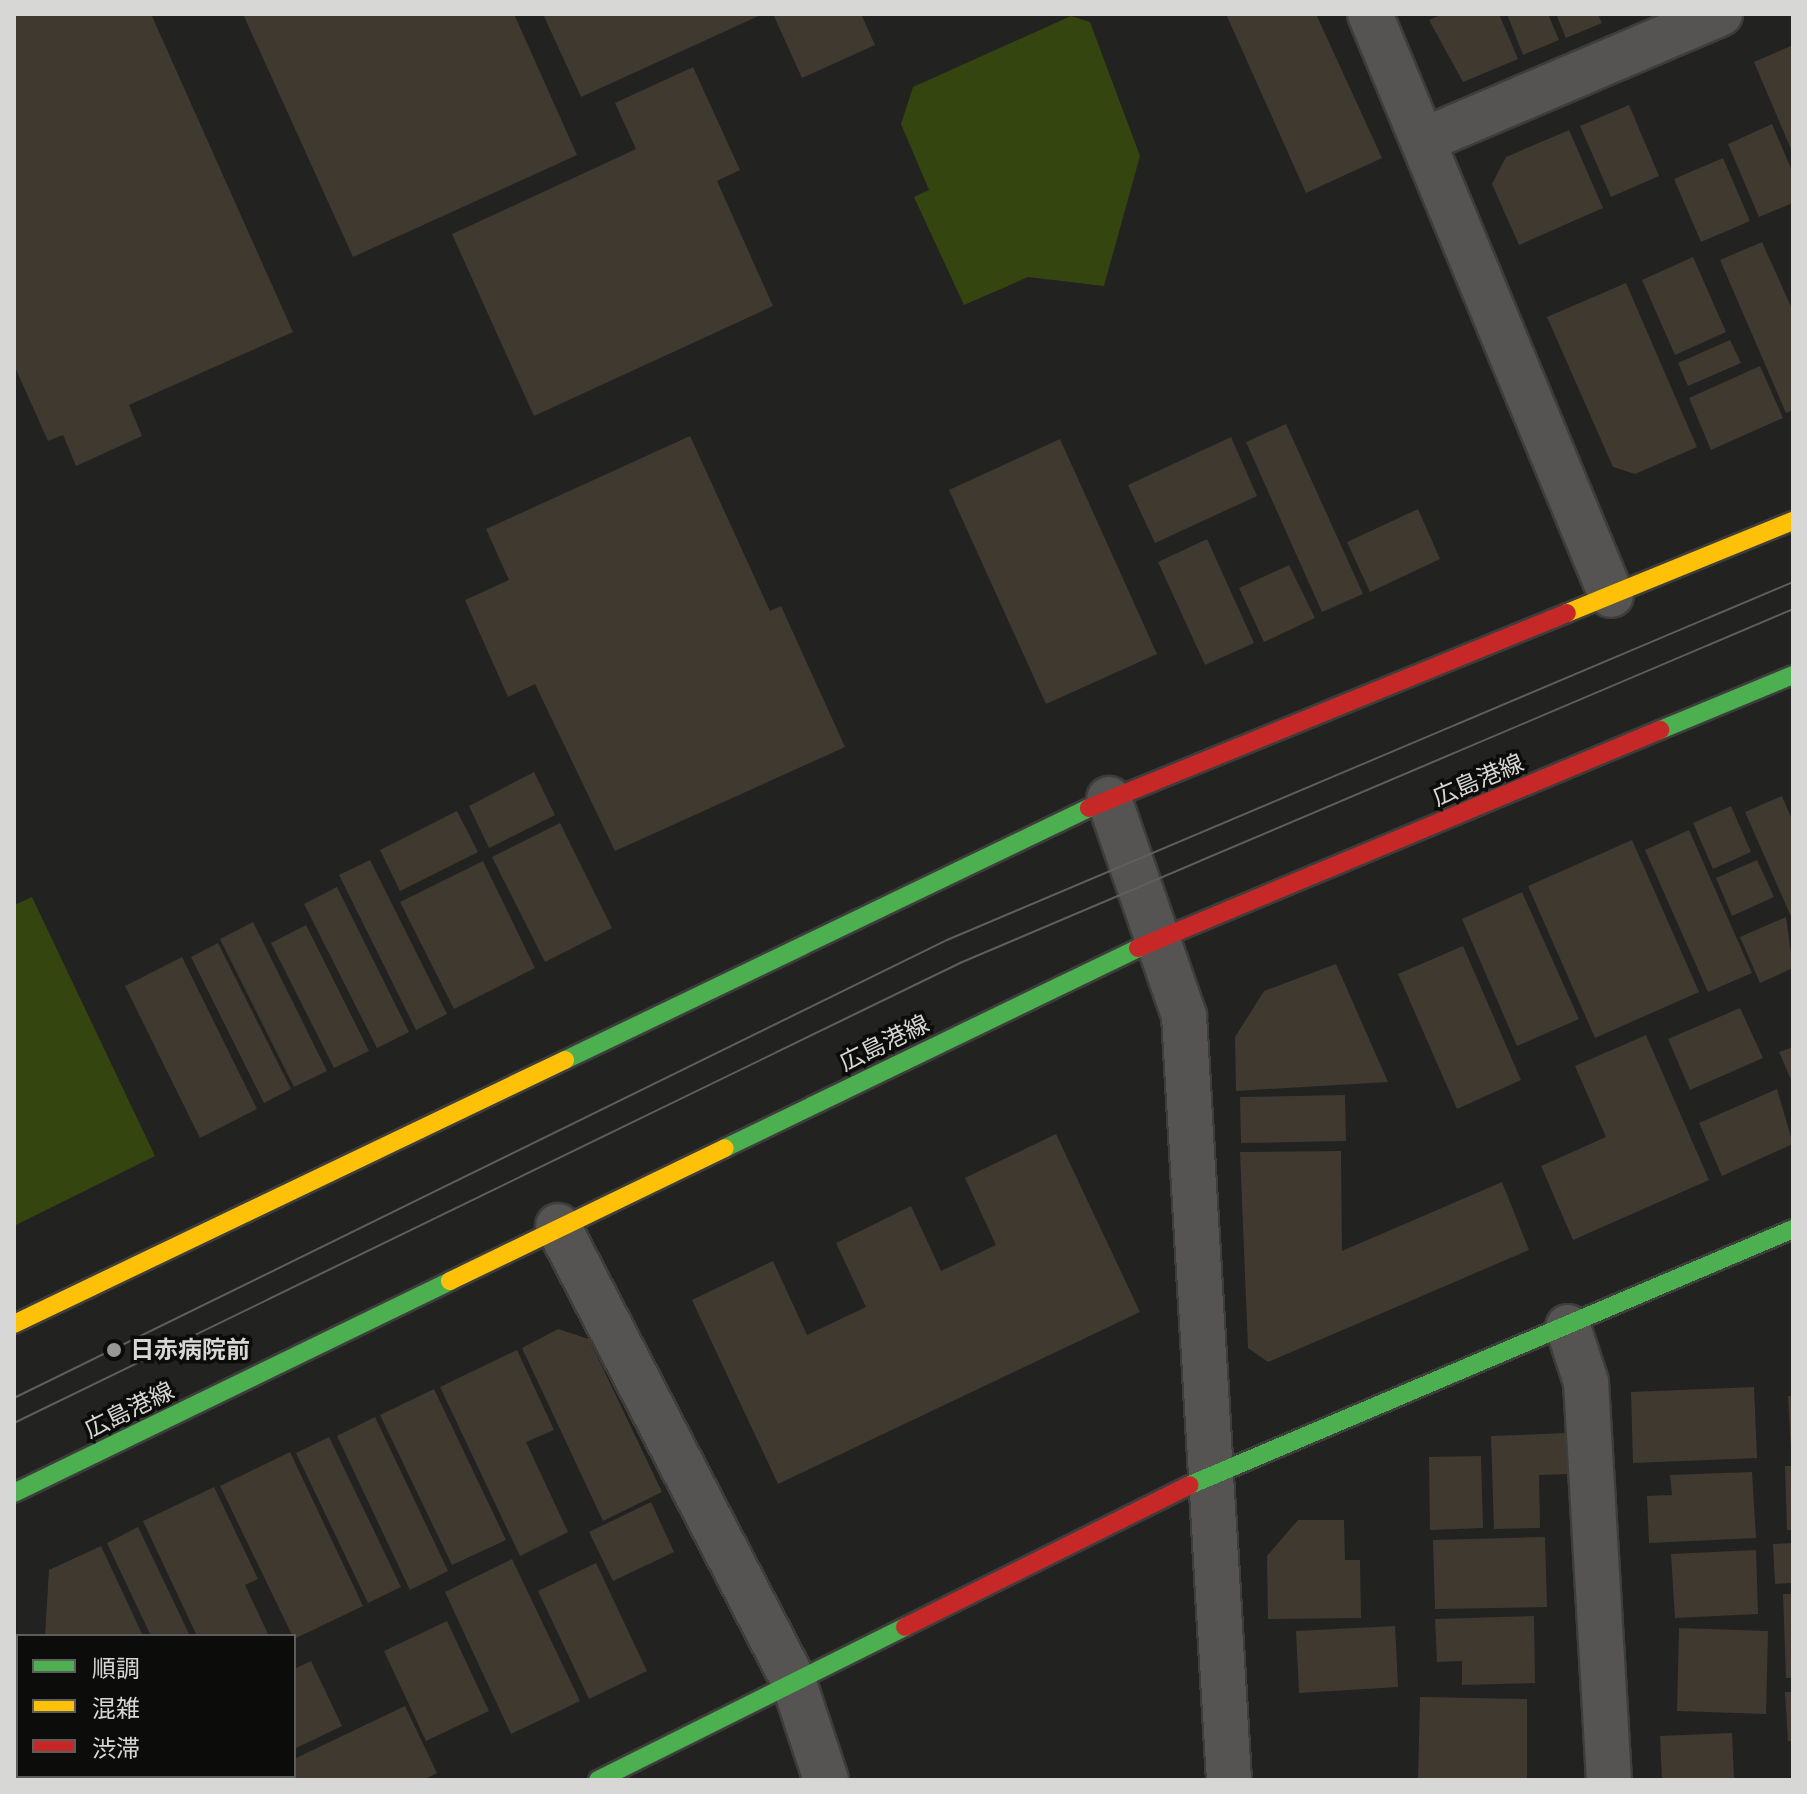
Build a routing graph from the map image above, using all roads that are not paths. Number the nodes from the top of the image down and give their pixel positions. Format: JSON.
{"nodes":[{"id":1,"x":1370,"y":14,"type":"edge"},
{"id":2,"x":1720,"y":14,"type":"edge"},
{"id":3,"x":1424,"y":140,"type":"junction"},
{"id":4,"x":1793,"y":521,"type":"edge"},
{"id":5,"x":1611,"y":595,"type":"junction"},
{"id":6,"x":1793,"y":675,"type":"edge"},
{"id":7,"x":1109,"y":799,"type":"junction"},
{"id":8,"x":1162,"y":936,"type":"junction"},
{"id":9,"x":558,"y":1226,"type":"junction"},
{"id":10,"x":1793,"y":1229,"type":"edge"},
{"id":11,"x":14,"y":1324,"type":"edge"},
{"id":12,"x":1568,"y":1327,"type":"junction"},
{"id":13,"x":1214,"y":1473,"type":"junction"},
{"id":14,"x":14,"y":1493,"type":"edge"},
{"id":15,"x":793,"y":1680,"type":"junction"},
{"id":16,"x":598,"y":1780,"type":"edge"},
{"id":17,"x":826,"y":1780,"type":"edge"},
{"id":18,"x":1229,"y":1780,"type":"edge"},
{"id":19,"x":1609,"y":1780,"type":"edge"}],
"edges":[{"from":1,"to":3,"type":"street"},
{"from":2,"to":3,"type":"street"},
{"from":3,"to":5,"type":"street"},
{"from":4,"to":5,"type":"main road"},
{"from":5,"to":7,"type":"main road"},
{"from":6,"to":8,"type":"main road","name":"広島港線"},
{"from":7,"to":8,"type":"street"},
{"from":7,"to":11,"type":"main road"},
{"from":8,"to":9,"type":"main road","name":"広島港線"},
{"from":8,"to":13,"type":"street"},
{"from":9,"to":14,"type":"main road","name":"広島港線"},
{"from":9,"to":15,"type":"street"},
{"from":10,"to":12,"type":"main road"},
{"from":12,"to":13,"type":"main road"},
{"from":12,"to":19,"type":"street"},
{"from":13,"to":15,"type":"main road"},
{"from":13,"to":18,"type":"street"},
{"from":15,"to":16,"type":"main road"},
{"from":15,"to":17,"type":"street"}]}
